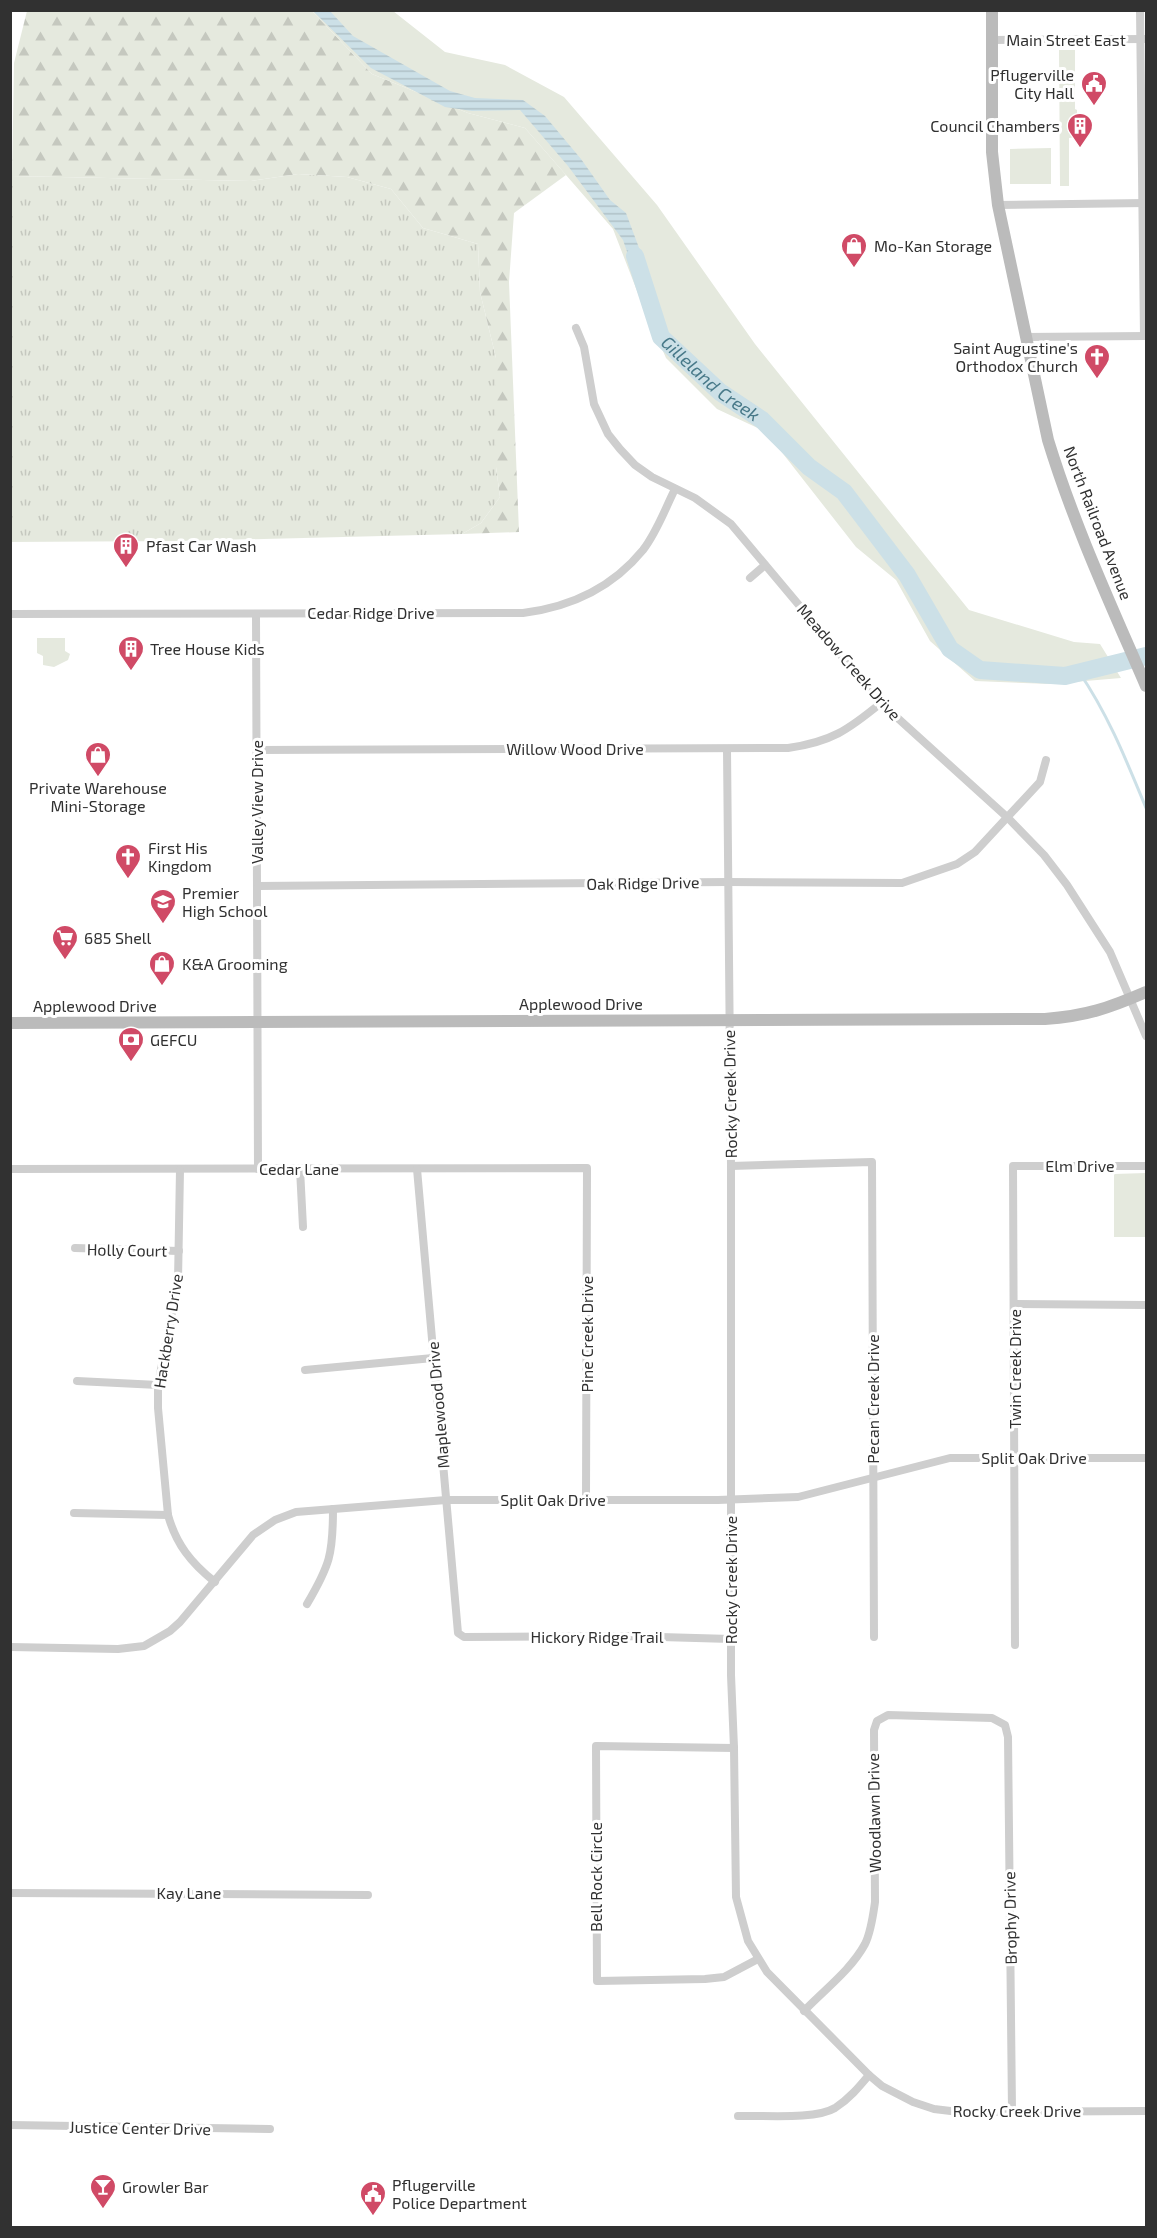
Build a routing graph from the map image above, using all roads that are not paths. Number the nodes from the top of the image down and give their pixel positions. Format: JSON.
{"nodes":[{"id":1,"x":992,"y":10,"type":"edge"},
{"id":2,"x":1140,"y":10,"type":"edge"},
{"id":3,"x":1143,"y":39,"type":"edge"},
{"id":4,"x":992,"y":40,"type":"junction"},
{"id":5,"x":1144,"y":203,"type":"edge"},
{"id":6,"x":998,"y":206,"type":"junction"},
{"id":7,"x":576,"y":328,"type":"dead end"},
{"id":8,"x":1145,"y":336,"type":"edge"},
{"id":9,"x":1025,"y":338,"type":"junction"},
{"id":10,"x":675,"y":489,"type":"junction"},
{"id":11,"x":765,"y":565,"type":"junction"},
{"id":12,"x":750,"y":578,"type":"dead end"},
{"id":13,"x":10,"y":614,"type":"edge"},
{"id":14,"x":256,"y":614,"type":"junction"},
{"id":15,"x":1144,"y":681,"type":"edge"},
{"id":16,"x":881,"y":703,"type":"junction"},
{"id":17,"x":728,"y":749,"type":"junction"},
{"id":18,"x":257,"y":750,"type":"junction"},
{"id":19,"x":1046,"y":760,"type":"dead end"},
{"id":20,"x":1008,"y":818,"type":"junction"},
{"id":21,"x":728,"y":882,"type":"junction"},
{"id":22,"x":258,"y":886,"type":"junction"},
{"id":23,"x":1146,"y":992,"type":"edge"},
{"id":24,"x":1131,"y":999,"type":"junction"},
{"id":25,"x":728,"y":1020,"type":"junction"},
{"id":26,"x":258,"y":1022,"type":"junction"},
{"id":27,"x":10,"y":1023,"type":"edge"},
{"id":28,"x":1146,"y":1036,"type":"edge"},
{"id":29,"x":731,"y":1166,"type":"junction"},
{"id":30,"x":1013,"y":1166,"type":"joint"},
{"id":31,"x":1146,"y":1166,"type":"edge"},
{"id":32,"x":586,"y":1168,"type":"joint"},
{"id":33,"x":10,"y":1169,"type":"edge"},
{"id":34,"x":258,"y":1169,"type":"junction"},
{"id":35,"x":300,"y":1169,"type":"junction"},
{"id":36,"x":417,"y":1169,"type":"junction"},
{"id":37,"x":180,"y":1170,"type":"junction"},
{"id":38,"x":303,"y":1227,"type":"dead end"},
{"id":39,"x":75,"y":1248,"type":"dead end"},
{"id":40,"x":179,"y":1251,"type":"junction"},
{"id":41,"x":1014,"y":1305,"type":"junction"},
{"id":42,"x":1146,"y":1305,"type":"edge"},
{"id":43,"x":434,"y":1358,"type":"junction"},
{"id":44,"x":305,"y":1370,"type":"dead end"},
{"id":45,"x":77,"y":1381,"type":"dead end"},
{"id":46,"x":158,"y":1385,"type":"junction"},
{"id":47,"x":1015,"y":1458,"type":"junction"},
{"id":48,"x":1146,"y":1458,"type":"edge"},
{"id":49,"x":873,"y":1478,"type":"junction"},
{"id":50,"x":446,"y":1500,"type":"junction"},
{"id":51,"x":586,"y":1500,"type":"junction"},
{"id":52,"x":730,"y":1500,"type":"junction"},
{"id":53,"x":333,"y":1509,"type":"junction"},
{"id":54,"x":74,"y":1513,"type":"dead end"},
{"id":55,"x":168,"y":1515,"type":"junction"},
{"id":56,"x":215,"y":1582,"type":"junction"},
{"id":57,"x":307,"y":1604,"type":"dead end"},
{"id":58,"x":464,"y":1637,"type":"joint"},
{"id":59,"x":874,"y":1637,"type":"dead end"},
{"id":60,"x":731,"y":1639,"type":"junction"},
{"id":61,"x":1015,"y":1644,"type":"dead end"},
{"id":62,"x":10,"y":1647,"type":"edge"},
{"id":63,"x":1005,"y":1725,"type":"joint"},
{"id":64,"x":734,"y":1748,"type":"junction"},
{"id":65,"x":10,"y":1893,"type":"edge"},
{"id":66,"x":368,"y":1895,"type":"dead end"},
{"id":67,"x":758,"y":1959,"type":"junction"},
{"id":68,"x":804,"y":2011,"type":"junction"},
{"id":69,"x":869,"y":2075,"type":"junction"},
{"id":70,"x":1012,"y":2111,"type":"junction"},
{"id":71,"x":1146,"y":2111,"type":"edge"},
{"id":72,"x":738,"y":2116,"type":"dead end"},
{"id":73,"x":10,"y":2125,"type":"edge"},
{"id":74,"x":270,"y":2129,"type":"dead end"}],
"edges":[{"from":1,"to":4,"type":"street","name":"North Railroad Avenue"},
{"from":2,"to":3,"type":"street"},
{"from":3,"to":4,"type":"street","name":"Main Street East"},
{"from":3,"to":5,"type":"street"},
{"from":4,"to":6,"type":"street","name":"North Railroad Avenue"},
{"from":5,"to":6,"type":"street"},
{"from":5,"to":8,"type":"street"},
{"from":6,"to":9,"type":"street","name":"North Railroad Avenue"},
{"from":7,"to":10,"type":"street","name":"Meadow Creek Drive"},
{"from":8,"to":9,"type":"street"},
{"from":9,"to":15,"type":"street","name":"North Railroad Avenue"},
{"from":10,"to":11,"type":"street","name":"Meadow Creek Drive"},
{"from":10,"to":14,"type":"street","name":"Cedar Ridge Drive"},
{"from":11,"to":12,"type":"street"},
{"from":11,"to":16,"type":"street","name":"Meadow Creek Drive"},
{"from":13,"to":14,"type":"street","name":"Cedar Ridge Drive"},
{"from":14,"to":18,"type":"street","name":"Valley View Drive"},
{"from":16,"to":17,"type":"street","name":"Willow Wood Drive"},
{"from":16,"to":20,"type":"street","name":"Meadow Creek Drive"},
{"from":17,"to":18,"type":"street","name":"Willow Wood Drive"},
{"from":17,"to":21,"type":"street","name":"Rocky Creek Drive"},
{"from":18,"to":22,"type":"street","name":"Valley View Drive"},
{"from":19,"to":20,"type":"street","name":"Oak Ridge Drive"},
{"from":20,"to":21,"type":"street","name":"Oak Ridge Drive"},
{"from":20,"to":24,"type":"street","name":"Meadow Creek Drive"},
{"from":21,"to":22,"type":"street","name":"Oak Ridge Drive"},
{"from":21,"to":25,"type":"street","name":"Rocky Creek Drive"},
{"from":22,"to":26,"type":"street","name":"Valley View Drive"},
{"from":23,"to":24,"type":"street","name":"Applewood Drive"},
{"from":24,"to":25,"type":"street","name":"Applewood Drive"},
{"from":24,"to":28,"type":"street","name":"Meadow Creek Drive"},
{"from":25,"to":26,"type":"street","name":"Applewood Drive"},
{"from":25,"to":29,"type":"street","name":"Rocky Creek Drive"},
{"from":26,"to":27,"type":"street","name":"Applewood Drive"},
{"from":26,"to":34,"type":"street","name":"Valley View Drive"},
{"from":29,"to":49,"type":"street","name":"Pecan Creek Drive"},
{"from":29,"to":52,"type":"street","name":"Rocky Creek Drive"},
{"from":30,"to":31,"type":"street","name":"Elm Drive"},
{"from":30,"to":41,"type":"street","name":"Twin Creek Drive"},
{"from":32,"to":36,"type":"street","name":"Cedar Lane"},
{"from":32,"to":51,"type":"street","name":"Pine Creek Drive"},
{"from":33,"to":37,"type":"street","name":"Cedar Lane"},
{"from":34,"to":35,"type":"street","name":"Cedar Lane"},
{"from":34,"to":37,"type":"street","name":"Cedar Lane"},
{"from":35,"to":36,"type":"street","name":"Cedar Lane"},
{"from":35,"to":38,"type":"street"},
{"from":36,"to":43,"type":"street","name":"Maplewood Drive"},
{"from":37,"to":40,"type":"street","name":"Hackberry Drive"},
{"from":39,"to":40,"type":"street","name":"Holly Court"},
{"from":40,"to":46,"type":"street","name":"Hackberry Drive"},
{"from":41,"to":42,"type":"street"},
{"from":41,"to":47,"type":"street","name":"Twin Creek Drive"},
{"from":43,"to":44,"type":"street"},
{"from":43,"to":50,"type":"street","name":"Maplewood Drive"},
{"from":45,"to":46,"type":"street"},
{"from":46,"to":55,"type":"street","name":"Hackberry Drive"},
{"from":47,"to":48,"type":"street","name":"Split Oak Drive"},
{"from":47,"to":49,"type":"street","name":"Split Oak Drive"},
{"from":47,"to":61,"type":"street","name":"Twin Creek Drive"},
{"from":49,"to":52,"type":"street","name":"Split Oak Drive"},
{"from":49,"to":59,"type":"street","name":"Pecan Creek Drive"},
{"from":50,"to":51,"type":"street","name":"Split Oak Drive"},
{"from":50,"to":53,"type":"street","name":"Split Oak Drive"},
{"from":50,"to":58,"type":"street","name":"Maplewood Drive"},
{"from":51,"to":52,"type":"street","name":"Split Oak Drive"},
{"from":52,"to":60,"type":"street","name":"Rocky Creek Drive"},
{"from":53,"to":56,"type":"street","name":"Split Oak Drive"},
{"from":53,"to":57,"type":"street"},
{"from":54,"to":55,"type":"street"},
{"from":55,"to":56,"type":"street","name":"Hackberry Drive"},
{"from":56,"to":62,"type":"street","name":"Split Oak Drive"},
{"from":58,"to":60,"type":"street","name":"Hickory Ridge Trail"},
{"from":60,"to":64,"type":"street","name":"Rocky Creek Drive"},
{"from":63,"to":68,"type":"street","name":"Woodlawn Drive"},
{"from":63,"to":70,"type":"street","name":"Brophy Drive"},
{"from":64,"to":67,"type":"street","name":"Rocky Creek Drive"},
{"from":64,"to":67,"type":"street","name":"Bell Rock Circle"},
{"from":65,"to":66,"type":"street","name":"Kay Lane"},
{"from":67,"to":68,"type":"street","name":"Rocky Creek Drive"},
{"from":68,"to":69,"type":"street","name":"Rocky Creek Drive"},
{"from":69,"to":70,"type":"street","name":"Rocky Creek Drive"},
{"from":69,"to":72,"type":"street"},
{"from":70,"to":71,"type":"street","name":"Rocky Creek Drive"},
{"from":73,"to":74,"type":"street","name":"Justice Center Drive"}]}
